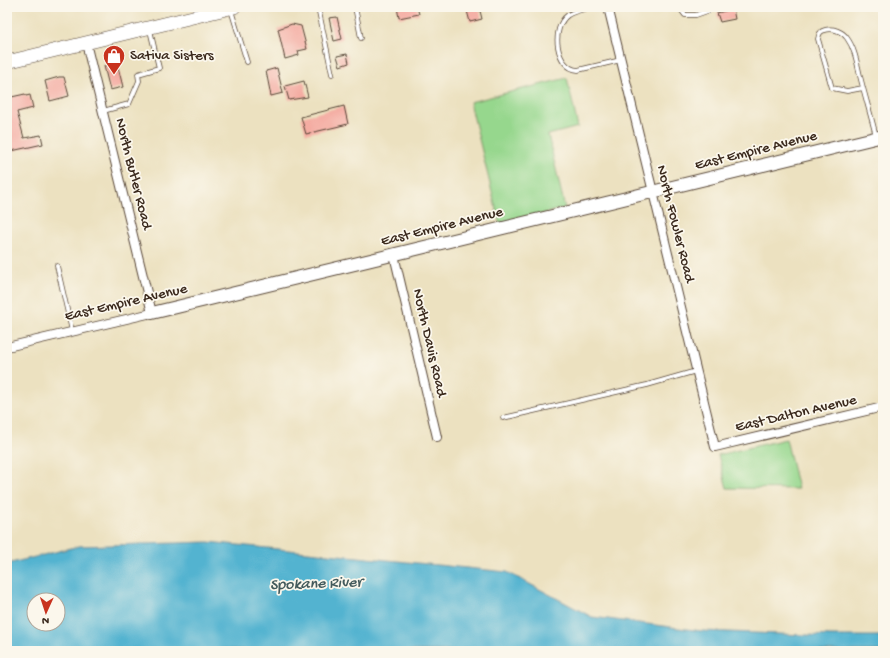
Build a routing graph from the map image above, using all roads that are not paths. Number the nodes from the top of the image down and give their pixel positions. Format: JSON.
{"nodes":[{"id":1,"x":232,"y":7,"type":"edge"},
{"id":2,"x":318,"y":7,"type":"edge"},
{"id":3,"x":355,"y":7,"type":"edge"},
{"id":4,"x":592,"y":7,"type":"edge"},
{"id":5,"x":608,"y":7,"type":"edge"},
{"id":6,"x":679,"y":7,"type":"edge"},
{"id":7,"x":712,"y":7,"type":"edge"},
{"id":8,"x":149,"y":27,"type":"junction"},
{"id":9,"x":361,"y":38,"type":"dead end"},
{"id":10,"x":86,"y":43,"type":"junction"},
{"id":11,"x":621,"y":60,"type":"junction"},
{"id":12,"x":7,"y":62,"type":"edge"},
{"id":13,"x":247,"y":62,"type":"dead end"},
{"id":14,"x":332,"y":74,"type":"dead end"},
{"id":15,"x":863,"y":88,"type":"junction"},
{"id":16,"x":103,"y":111,"type":"junction"},
{"id":17,"x":880,"y":137,"type":"edge"},
{"id":18,"x":654,"y":193,"type":"junction"},
{"id":19,"x":394,"y":255,"type":"junction"},
{"id":20,"x":57,"y":266,"type":"dead end"},
{"id":21,"x":152,"y":313,"type":"junction"},
{"id":22,"x":72,"y":332,"type":"junction"},
{"id":23,"x":7,"y":347,"type":"edge"},
{"id":24,"x":697,"y":371,"type":"junction"},
{"id":25,"x":883,"y":408,"type":"edge"},
{"id":26,"x":503,"y":418,"type":"dead end"},
{"id":27,"x":437,"y":437,"type":"dead end"},
{"id":28,"x":715,"y":447,"type":"joint"}],
"edges":[{"from":1,"to":8,"type":"main road"},
{"from":1,"to":13,"type":"lane"},
{"from":2,"to":14,"type":"lane"},
{"from":3,"to":9,"type":"lane"},
{"from":4,"to":11,"type":"lane"},
{"from":5,"to":11,"type":"street","name":"North Fowler Road"},
{"from":6,"to":7,"type":"lane"},
{"from":8,"to":10,"type":"main road"},
{"from":8,"to":16,"type":"lane"},
{"from":10,"to":12,"type":"main road"},
{"from":10,"to":16,"type":"street","name":"North Butler Road"},
{"from":11,"to":18,"type":"street","name":"North Fowler Road"},
{"from":15,"to":15,"type":"lane"},
{"from":15,"to":17,"type":"lane"},
{"from":16,"to":21,"type":"street","name":"North Butler Road"},
{"from":17,"to":18,"type":"street","name":"East Empire Avenue"},
{"from":18,"to":19,"type":"street","name":"East Empire Avenue"},
{"from":18,"to":24,"type":"street","name":"North Fowler Road"},
{"from":19,"to":21,"type":"street","name":"East Empire Avenue"},
{"from":19,"to":27,"type":"street","name":"North Davis Road"},
{"from":20,"to":22,"type":"lane"},
{"from":21,"to":22,"type":"street","name":"East Empire Avenue"},
{"from":22,"to":23,"type":"street","name":"East Empire Avenue"},
{"from":24,"to":26,"type":"lane"},
{"from":24,"to":28,"type":"street","name":"North Fowler Road"},
{"from":25,"to":28,"type":"street","name":"East Dalton Avenue"}]}
